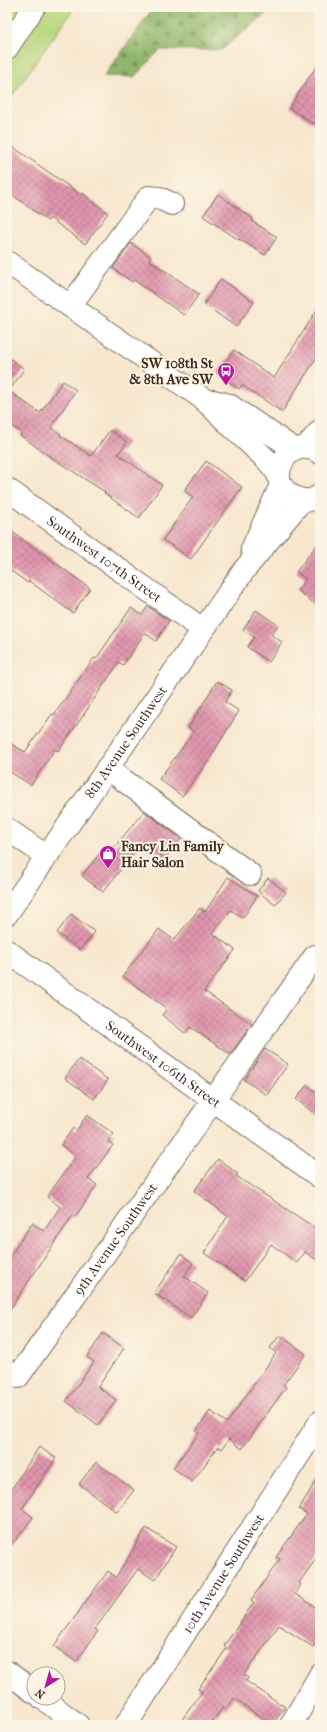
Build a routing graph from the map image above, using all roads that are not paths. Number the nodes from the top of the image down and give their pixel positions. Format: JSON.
{"nodes":[{"id":1,"x":34,"y":7,"type":"edge"},
{"id":2,"x":7,"y":48,"type":"edge"},
{"id":3,"x":172,"y":204,"type":"dead end"},
{"id":4,"x":7,"y":262,"type":"edge"},
{"id":5,"x":70,"y":306,"type":"junction"},
{"id":6,"x":202,"y":398,"type":"junction"},
{"id":7,"x":320,"y":431,"type":"edge"},
{"id":8,"x":307,"y":450,"type":"edge"},
{"id":9,"x":279,"y":480,"type":"junction"},
{"id":10,"x":7,"y":489,"type":"edge"},
{"id":11,"x":315,"y":497,"type":"edge"},
{"id":12,"x":245,"y":569,"type":"junction"},
{"id":13,"x":202,"y":629,"type":"junction"},
{"id":14,"x":107,"y":768,"type":"junction"},
{"id":15,"x":7,"y":829,"type":"edge"},
{"id":16,"x":46,"y":856,"type":"junction"},
{"id":17,"x":250,"y":874,"type":"dead end"},
{"id":18,"x":7,"y":914,"type":"edge"},
{"id":19,"x":7,"y":951,"type":"edge"},
{"id":20,"x":315,"y":956,"type":"dead end"},
{"id":21,"x":213,"y":1100,"type":"junction"},
{"id":22,"x":320,"y":1177,"type":"edge"},
{"id":23,"x":12,"y":1373,"type":"edge"},
{"id":24,"x":320,"y":1422,"type":"edge"},
{"id":25,"x":7,"y":1672,"type":"edge"},
{"id":26,"x":320,"y":1676,"type":"edge"},
{"id":27,"x":26,"y":1686,"type":"edge"},
{"id":28,"x":53,"y":1706,"type":"edge"},
{"id":29,"x":78,"y":1725,"type":"edge"},
{"id":30,"x":126,"y":1725,"type":"edge"},
{"id":31,"x":291,"y":1725,"type":"edge"}],
"edges":[{"from":1,"to":2,"type":"street"},
{"from":3,"to":5,"type":"street"},
{"from":4,"to":5,"type":"street"},
{"from":5,"to":6,"type":"street"},
{"from":6,"to":8,"type":"street"},
{"from":6,"to":9,"type":"street"},
{"from":7,"to":8,"type":"street","name":"8th Avenue Southwest"},
{"from":8,"to":9,"type":"street","name":"8th Avenue Southwest"},
{"from":9,"to":11,"type":"street","name":"8th Avenue Southwest"},
{"from":9,"to":12,"type":"street","name":"8th Avenue Southwest"},
{"from":10,"to":13,"type":"street","name":"Southwest 107th Street"},
{"from":11,"to":12,"type":"street","name":"8th Avenue Southwest"},
{"from":12,"to":13,"type":"street","name":"8th Avenue Southwest"},
{"from":13,"to":14,"type":"street","name":"8th Avenue Southwest"},
{"from":14,"to":16,"type":"street","name":"8th Avenue Southwest"},
{"from":14,"to":17,"type":"street"},
{"from":15,"to":16,"type":"street"},
{"from":16,"to":18,"type":"street","name":"8th Avenue Southwest"},
{"from":19,"to":21,"type":"street","name":"Southwest 106th Street"},
{"from":20,"to":21,"type":"street","name":"9th Avenue Southwest"},
{"from":21,"to":22,"type":"street","name":"Southwest 106th Street"},
{"from":21,"to":23,"type":"street","name":"9th Avenue Southwest"},
{"from":24,"to":30,"type":"street","name":"10th Avenue Southwest"},
{"from":25,"to":27,"type":"street"},
{"from":26,"to":31,"type":"street"},
{"from":28,"to":29,"type":"street"}]}
